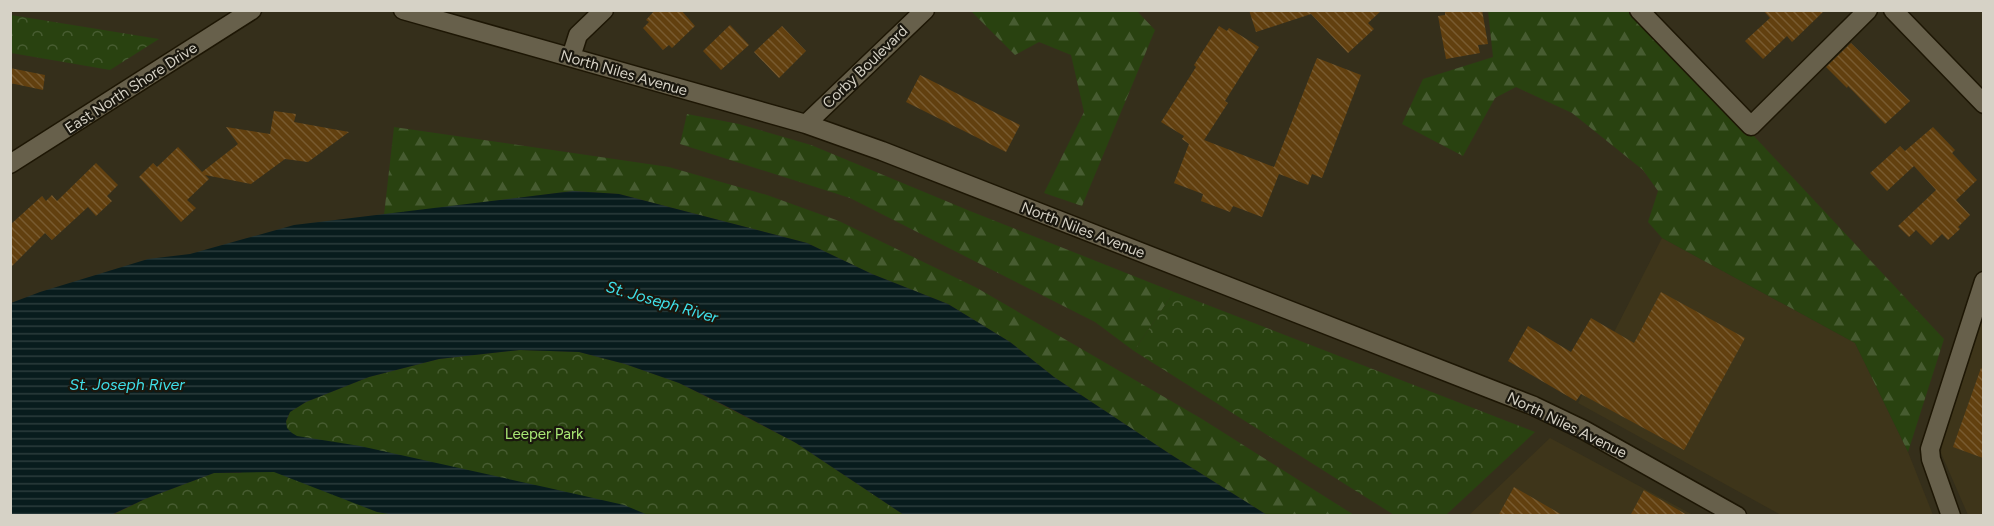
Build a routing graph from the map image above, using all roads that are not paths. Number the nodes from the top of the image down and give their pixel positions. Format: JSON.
{"nodes":[{"id":1,"x":252,"y":10,"type":"edge"},
{"id":2,"x":403,"y":10,"type":"edge"},
{"id":3,"x":604,"y":10,"type":"edge"},
{"id":4,"x":1639,"y":10,"type":"edge"},
{"id":5,"x":1868,"y":10,"type":"edge"},
{"id":6,"x":1893,"y":10,"type":"edge"},
{"id":7,"x":913,"y":14,"type":"edge"},
{"id":8,"x":571,"y":57,"type":"junction"},
{"id":9,"x":1983,"y":104,"type":"edge"},
{"id":10,"x":806,"y":124,"type":"junction"},
{"id":11,"x":10,"y":164,"type":"edge"},
{"id":12,"x":1983,"y":281,"type":"edge"},
{"id":13,"x":1737,"y":516,"type":"edge"},
{"id":14,"x":1951,"y":516,"type":"edge"}],
"edges":[{"from":1,"to":11,"type":"street","name":"East North Shore Drive"},
{"from":2,"to":8,"type":"street","name":"North Niles Avenue"},
{"from":3,"to":8,"type":"street"},
{"from":4,"to":5,"type":"street"},
{"from":6,"to":9,"type":"street"},
{"from":7,"to":10,"type":"street","name":"Corby Boulevard"},
{"from":8,"to":10,"type":"street","name":"North Niles Avenue"},
{"from":10,"to":13,"type":"street","name":"North Niles Avenue"},
{"from":12,"to":14,"type":"street"}]}
